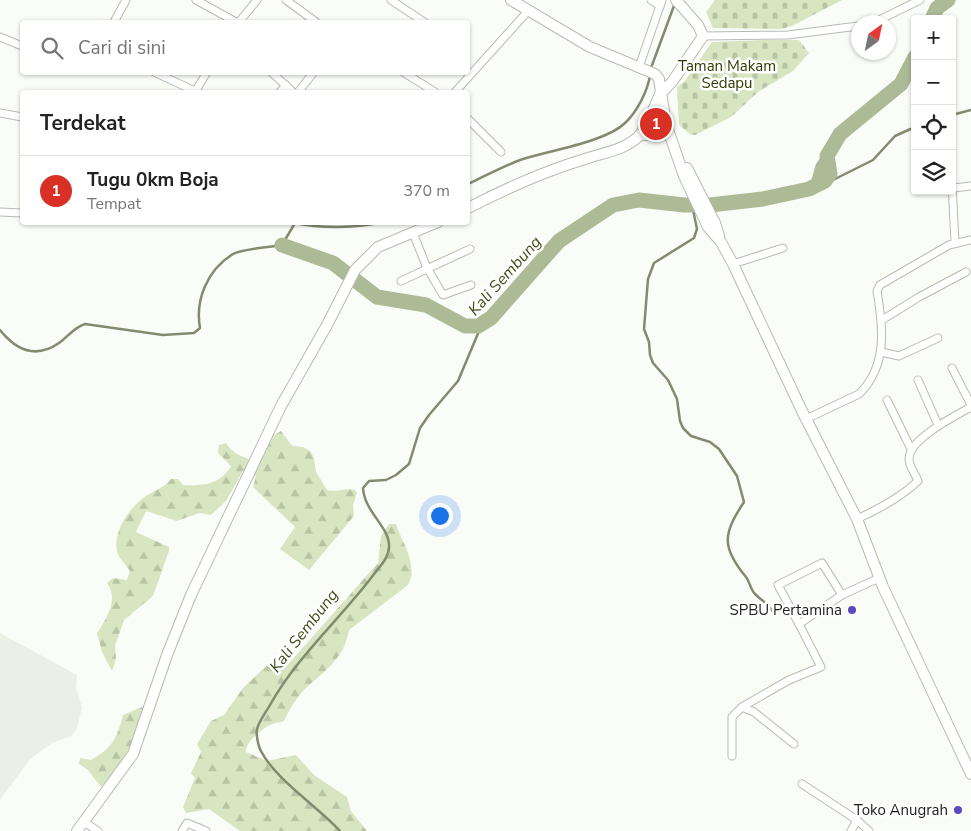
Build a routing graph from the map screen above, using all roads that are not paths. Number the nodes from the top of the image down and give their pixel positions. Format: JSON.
{"nodes":[{"id":1,"x":126,"y":0,"type":"edge"},
{"id":2,"x":196,"y":0,"type":"edge"},
{"id":3,"x":257,"y":0,"type":"edge"},
{"id":4,"x":286,"y":0,"type":"edge"},
{"id":5,"x":391,"y":0,"type":"edge"},
{"id":6,"x":511,"y":0,"type":"edge"},
{"id":7,"x":651,"y":0,"type":"edge"},
{"id":8,"x":920,"y":0,"type":"edge"},
{"id":9,"x":661,"y":3,"type":"edge"},
{"id":10,"x":679,"y":3,"type":"edge"},
{"id":11,"x":528,"y":11,"type":"junction"},
{"id":12,"x":889,"y":15,"type":"edge"},
{"id":13,"x":115,"y":20,"type":"edge"},
{"id":14,"x":234,"y":20,"type":"edge"},
{"id":15,"x":240,"y":20,"type":"edge"},
{"id":16,"x":313,"y":20,"type":"edge"},
{"id":17,"x":421,"y":20,"type":"edge"},
{"id":18,"x":851,"y":27,"type":"edge"},
{"id":19,"x":703,"y":36,"type":"junction"},
{"id":20,"x":0,"y":37,"type":"edge"},
{"id":21,"x":20,"y":45,"type":"edge"},
{"id":22,"x":639,"y":67,"type":"junction"},
{"id":23,"x":160,"y":75,"type":"edge"},
{"id":24,"x":205,"y":75,"type":"edge"},
{"id":25,"x":274,"y":75,"type":"edge"},
{"id":26,"x":312,"y":75,"type":"edge"},
{"id":27,"x":408,"y":75,"type":"edge"},
{"id":28,"x":286,"y":86,"type":"junction"},
{"id":29,"x":192,"y":90,"type":"edge"},
{"id":30,"x":197,"y":90,"type":"edge"},
{"id":31,"x":282,"y":90,"type":"edge"},
{"id":32,"x":291,"y":90,"type":"edge"},
{"id":33,"x":300,"y":90,"type":"edge"},
{"id":34,"x":432,"y":90,"type":"edge"},
{"id":35,"x":457,"y":90,"type":"edge"},
{"id":36,"x":660,"y":94,"type":"junction"},
{"id":37,"x":0,"y":113,"type":"edge"},
{"id":38,"x":20,"y":117,"type":"edge"},
{"id":39,"x":470,"y":121,"type":"edge"},
{"id":40,"x":668,"y":134,"type":"junction"},
{"id":41,"x":640,"y":135,"type":"junction"},
{"id":42,"x":501,"y":152,"type":"dead end"},
{"id":43,"x":971,"y":186,"type":"edge"},
{"id":44,"x":956,"y":188,"type":"edge"},
{"id":45,"x":953,"y":195,"type":"edge"},
{"id":46,"x":470,"y":207,"type":"edge"},
{"id":47,"x":0,"y":212,"type":"edge"},
{"id":48,"x":20,"y":213,"type":"edge"},
{"id":49,"x":431,"y":225,"type":"edge"},
{"id":50,"x":413,"y":233,"type":"junction"},
{"id":51,"x":971,"y":240,"type":"edge"},
{"id":52,"x":955,"y":242,"type":"junction"},
{"id":53,"x":783,"y":248,"type":"dead end"},
{"id":54,"x":470,"y":249,"type":"dead end"},
{"id":55,"x":733,"y":264,"type":"junction"},
{"id":56,"x":427,"y":268,"type":"junction"},
{"id":57,"x":966,"y":272,"type":"dead end"},
{"id":58,"x":401,"y":281,"type":"dead end"},
{"id":59,"x":471,"y":285,"type":"dead end"},
{"id":60,"x":882,"y":320,"type":"junction"},
{"id":61,"x":938,"y":338,"type":"dead end"},
{"id":62,"x":881,"y":352,"type":"junction"},
{"id":63,"x":952,"y":368,"type":"dead end"},
{"id":64,"x":918,"y":380,"type":"dead end"},
{"id":65,"x":887,"y":400,"type":"dead end"},
{"id":66,"x":971,"y":406,"type":"edge"},
{"id":67,"x":806,"y":419,"type":"junction"},
{"id":68,"x":938,"y":425,"type":"junction"},
{"id":69,"x":911,"y":449,"type":"junction"},
{"id":70,"x":857,"y":519,"type":"junction"},
{"id":71,"x":879,"y":578,"type":"junction"},
{"id":72,"x":842,"y":595,"type":"junction"},
{"id":73,"x":799,"y":624,"type":"junction"},
{"id":74,"x":742,"y":707,"type":"junction"},
{"id":75,"x":794,"y":744,"type":"dead end"},
{"id":76,"x":732,"y":756,"type":"dead end"},
{"id":77,"x":971,"y":774,"type":"edge"},
{"id":78,"x":802,"y":784,"type":"dead end"},
{"id":79,"x":857,"y":820,"type":"junction"},
{"id":80,"x":84,"y":822,"type":"junction"},
{"id":81,"x":77,"y":831,"type":"edge"},
{"id":82,"x":98,"y":831,"type":"edge"},
{"id":83,"x":182,"y":831,"type":"edge"},
{"id":84,"x":206,"y":831,"type":"edge"},
{"id":85,"x":851,"y":831,"type":"edge"},
{"id":86,"x":869,"y":831,"type":"edge"}],
"edges":[{"from":1,"to":13,"type":"street"},
{"from":2,"to":14,"type":"street"},
{"from":3,"to":15,"type":"street"},
{"from":4,"to":16,"type":"street"},
{"from":5,"to":17,"type":"street"},
{"from":6,"to":11,"type":"main road"},
{"from":7,"to":9,"type":"street"},
{"from":8,"to":12,"type":"street"},
{"from":9,"to":22,"type":"street"},
{"from":10,"to":19,"type":"main road"},
{"from":11,"to":22,"type":"main road"},
{"from":11,"to":35,"type":"street"},
{"from":18,"to":19,"type":"street"},
{"from":19,"to":36,"type":"main road"},
{"from":20,"to":21,"type":"street"},
{"from":22,"to":36,"type":"main road"},
{"from":23,"to":29,"type":"street"},
{"from":24,"to":30,"type":"street"},
{"from":25,"to":28,"type":"street"},
{"from":26,"to":33,"type":"street"},
{"from":27,"to":34,"type":"street"},
{"from":28,"to":31,"type":"street"},
{"from":28,"to":32,"type":"street"},
{"from":36,"to":40,"type":"main road"},
{"from":36,"to":41,"type":"main road"},
{"from":37,"to":38,"type":"street"},
{"from":39,"to":42,"type":"street"},
{"from":40,"to":41,"type":"main road"},
{"from":40,"to":55,"type":"main road"},
{"from":41,"to":46,"type":"main road"},
{"from":43,"to":44,"type":"street"},
{"from":45,"to":52,"type":"street"},
{"from":47,"to":48,"type":"street"},
{"from":49,"to":50,"type":"main road"},
{"from":50,"to":56,"type":"street"},
{"from":50,"to":80,"type":"main road"},
{"from":51,"to":52,"type":"street"},
{"from":52,"to":60,"type":"street"},
{"from":53,"to":55,"type":"street"},
{"from":54,"to":56,"type":"street"},
{"from":55,"to":67,"type":"main road"},
{"from":56,"to":58,"type":"street"},
{"from":56,"to":59,"type":"street"},
{"from":57,"to":60,"type":"street"},
{"from":60,"to":62,"type":"street"},
{"from":61,"to":62,"type":"street"},
{"from":62,"to":67,"type":"street"},
{"from":63,"to":66,"type":"street"},
{"from":64,"to":68,"type":"street"},
{"from":65,"to":69,"type":"street"},
{"from":66,"to":68,"type":"street"},
{"from":67,"to":70,"type":"main road"},
{"from":68,"to":69,"type":"street"},
{"from":69,"to":70,"type":"street"},
{"from":70,"to":71,"type":"main road"},
{"from":71,"to":72,"type":"street"},
{"from":71,"to":77,"type":"main road"},
{"from":72,"to":73,"type":"street"},
{"from":72,"to":73,"type":"street"},
{"from":73,"to":74,"type":"street"},
{"from":74,"to":75,"type":"street"},
{"from":74,"to":76,"type":"street"},
{"from":78,"to":79,"type":"street"},
{"from":79,"to":85,"type":"street"},
{"from":79,"to":86,"type":"street"},
{"from":80,"to":81,"type":"main road"},
{"from":80,"to":82,"type":"street"},
{"from":83,"to":84,"type":"street"}]}
